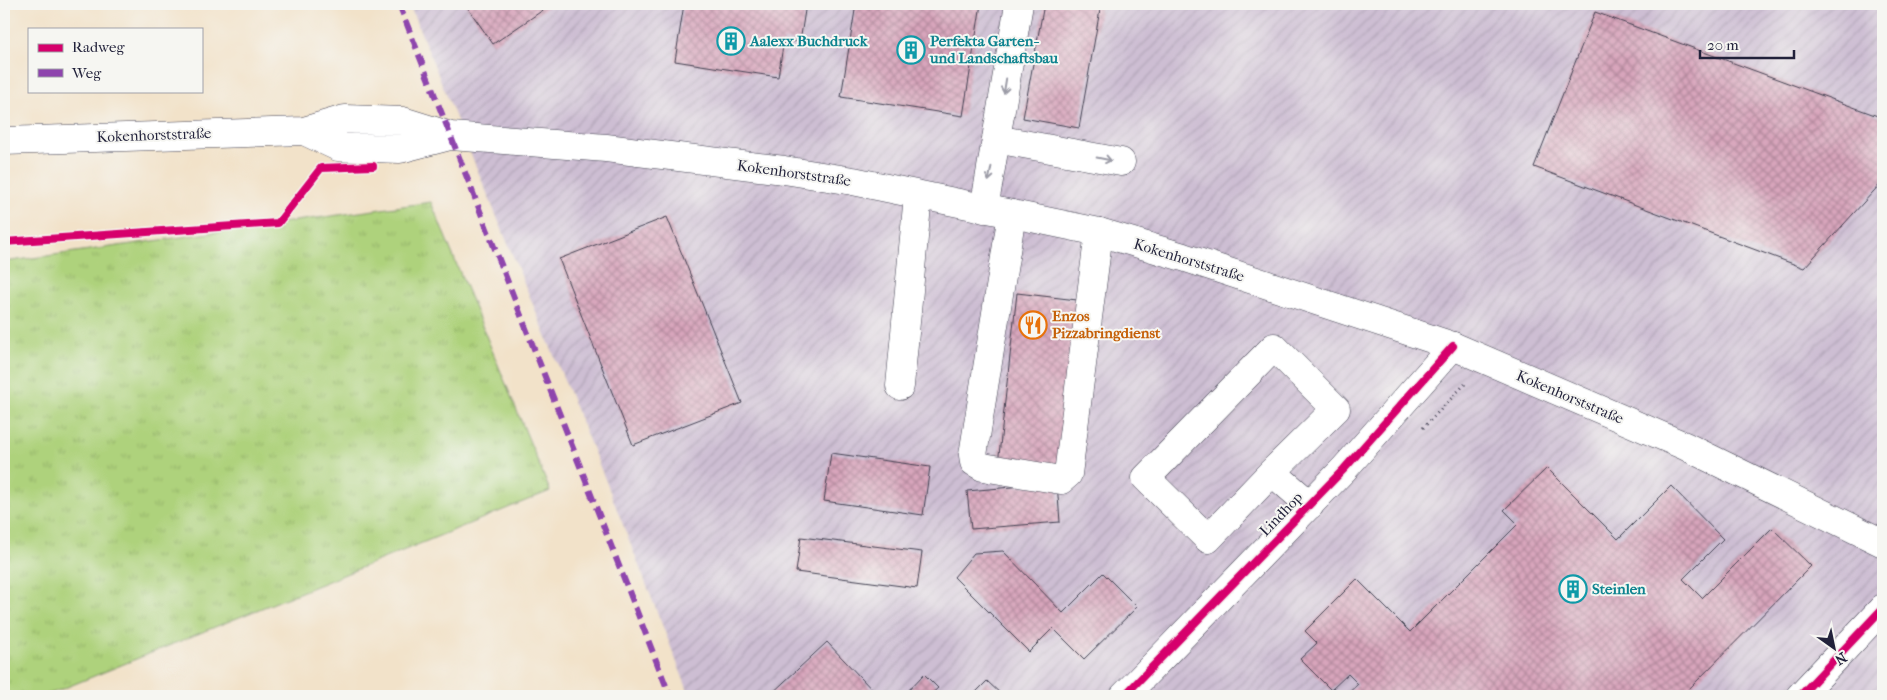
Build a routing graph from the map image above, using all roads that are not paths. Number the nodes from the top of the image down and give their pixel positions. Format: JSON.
{"nodes":[{"id":1,"x":1019,"y":4,"type":"edge"},
{"id":2,"x":996,"y":139,"type":"junction"},
{"id":3,"x":4,"y":141,"type":"edge"},
{"id":4,"x":1121,"y":162,"type":"dead end"},
{"id":5,"x":918,"y":195,"type":"junction"},
{"id":6,"x":984,"y":209,"type":"junction"},
{"id":7,"x":1012,"y":214,"type":"junction"},
{"id":8,"x":1099,"y":232,"type":"junction"},
{"id":9,"x":1453,"y":346,"type":"junction"},
{"id":10,"x":900,"y":386,"type":"dead end"},
{"id":11,"x":1272,"y":472,"type":"junction"},
{"id":12,"x":1310,"y":505,"type":"junction"},
{"id":13,"x":1883,"y":543,"type":"edge"},
{"id":14,"x":1883,"y":608,"type":"edge"},
{"id":15,"x":1124,"y":696,"type":"edge"},
{"id":16,"x":1800,"y":696,"type":"edge"}],
"edges":[{"from":1,"to":2,"type":"main road","one_way":true},
{"from":2,"to":4,"type":"main road","one_way":true},
{"from":2,"to":6,"type":"main road","one_way":true},
{"from":3,"to":5,"type":"main road","name":"Kokenhorststraße"},
{"from":5,"to":6,"type":"main road","name":"Kokenhorststraße"},
{"from":5,"to":10,"type":"main road"},
{"from":6,"to":7,"type":"main road","name":"Kokenhorststraße"},
{"from":7,"to":8,"type":"main road","name":"Kokenhorststraße"},
{"from":7,"to":8,"type":"main road"},
{"from":8,"to":9,"type":"main road","name":"Kokenhorststraße"},
{"from":9,"to":12,"type":"main road","name":"Lindhop"},
{"from":9,"to":13,"type":"main road","name":"Kokenhorststraße"},
{"from":11,"to":11,"type":"main road"},
{"from":11,"to":12,"type":"main road"},
{"from":12,"to":15,"type":"main road","name":"Lindhop"},
{"from":14,"to":16,"type":"main road"}]}
